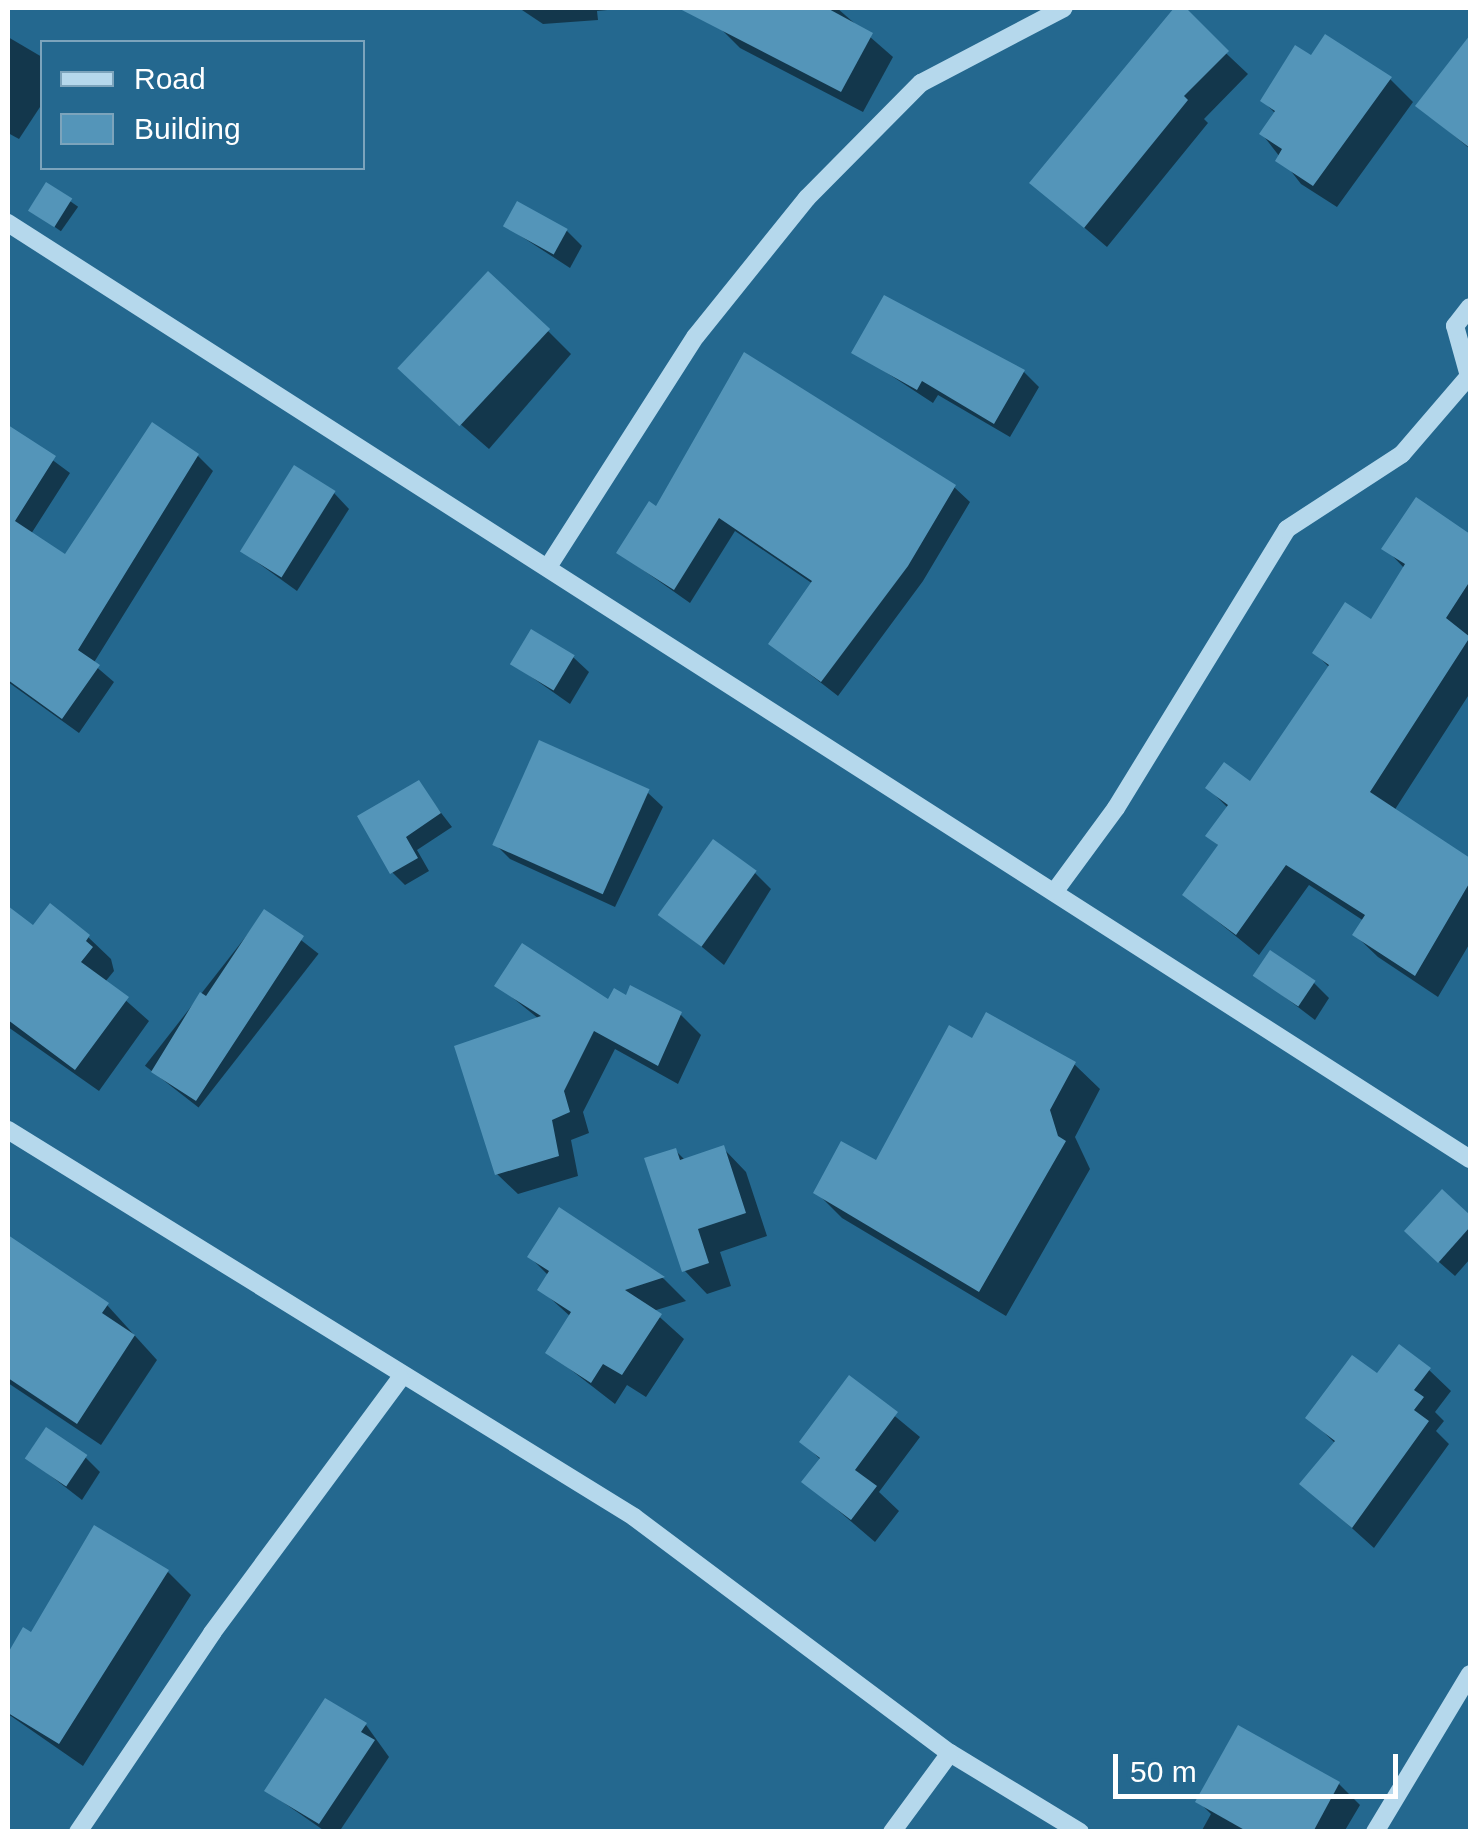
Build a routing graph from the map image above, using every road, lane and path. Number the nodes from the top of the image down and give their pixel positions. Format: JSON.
{"nodes":[{"id":1,"x":1064,"y":8,"type":"edge"},
{"id":2,"x":8,"y":223,"type":"edge"},
{"id":3,"x":1470,"y":306,"type":"edge"},
{"id":4,"x":548,"y":568,"type":"junction"},
{"id":5,"x":1055,"y":891,"type":"junction"},
{"id":6,"x":8,"y":1130,"type":"edge"},
{"id":7,"x":1470,"y":1160,"type":"edge"},
{"id":8,"x":401,"y":1378,"type":"junction"},
{"id":9,"x":1470,"y":1674,"type":"edge"},
{"id":10,"x":950,"y":1753,"type":"junction"},
{"id":11,"x":78,"y":1832,"type":"edge"},
{"id":12,"x":892,"y":1832,"type":"edge"},
{"id":13,"x":1080,"y":1832,"type":"edge"},
{"id":14,"x":1375,"y":1832,"type":"edge"}],
"edges":[{"from":1,"to":4,"type":"street"},
{"from":2,"to":4,"type":"street"},
{"from":3,"to":5,"type":"street"},
{"from":4,"to":5,"type":"street"},
{"from":5,"to":7,"type":"street"},
{"from":6,"to":8,"type":"street"},
{"from":8,"to":10,"type":"street"},
{"from":8,"to":11,"type":"street"},
{"from":9,"to":14,"type":"street"},
{"from":10,"to":12,"type":"street"},
{"from":10,"to":13,"type":"street"}]}
